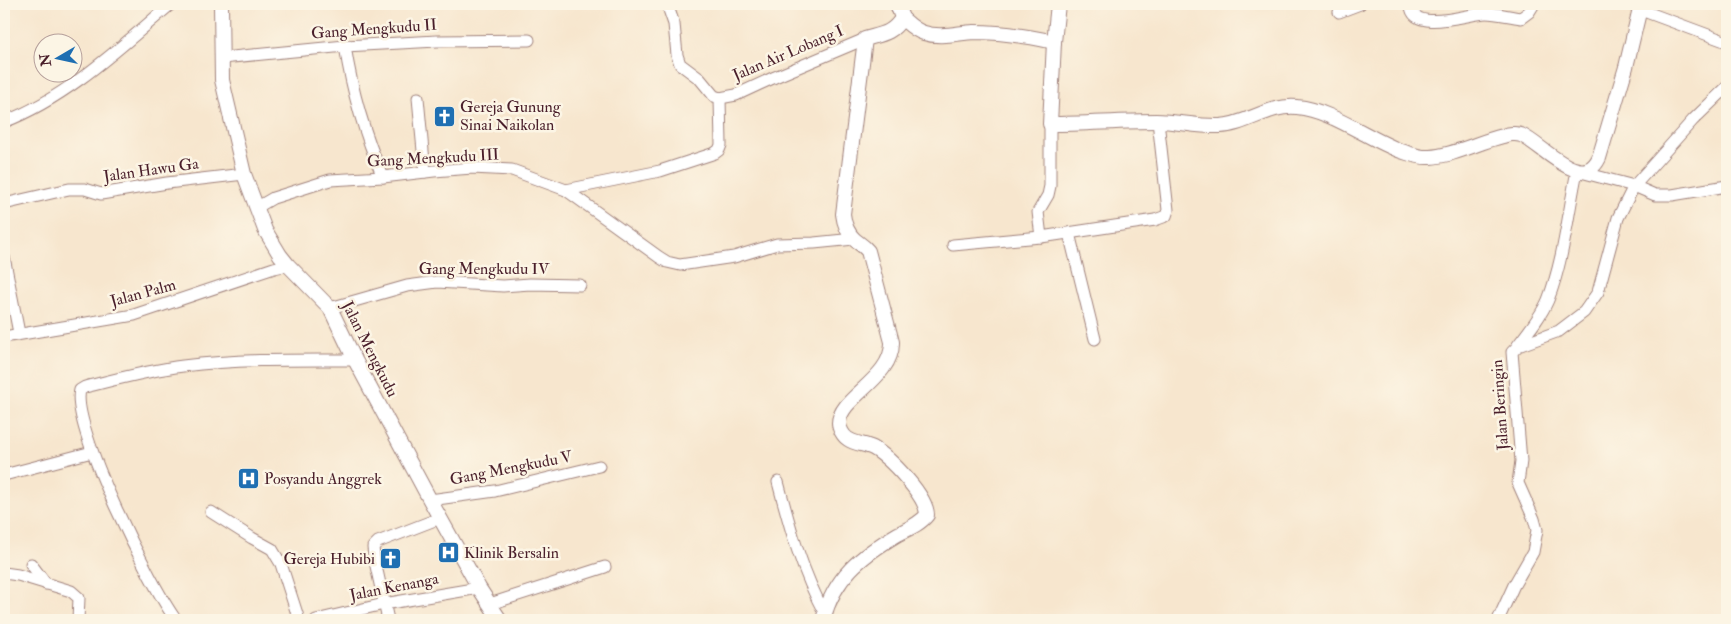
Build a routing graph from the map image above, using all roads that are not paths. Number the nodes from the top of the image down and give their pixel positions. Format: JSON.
{"nodes":[{"id":1,"x":171,"y":4,"type":"edge"},
{"id":2,"x":221,"y":4,"type":"edge"},
{"id":3,"x":667,"y":4,"type":"edge"},
{"id":4,"x":897,"y":4,"type":"edge"},
{"id":5,"x":1058,"y":4,"type":"edge"},
{"id":6,"x":1360,"y":4,"type":"edge"},
{"id":7,"x":1411,"y":4,"type":"edge"},
{"id":8,"x":1534,"y":4,"type":"edge"},
{"id":9,"x":1641,"y":7,"type":"edge"},
{"id":10,"x":1339,"y":12,"type":"dead end"},
{"id":11,"x":902,"y":18,"type":"junction"},
{"id":12,"x":865,"y":39,"type":"junction"},
{"id":13,"x":529,"y":40,"type":"dead end"},
{"id":14,"x":1054,"y":42,"type":"junction"},
{"id":15,"x":1727,"y":42,"type":"edge"},
{"id":16,"x":345,"y":46,"type":"junction"},
{"id":17,"x":222,"y":58,"type":"junction"},
{"id":18,"x":1727,"y":87,"type":"edge"},
{"id":19,"x":418,"y":98,"type":"dead end"},
{"id":20,"x":720,"y":98,"type":"junction"},
{"id":21,"x":1158,"y":121,"type":"junction"},
{"id":22,"x":4,"y":122,"type":"edge"},
{"id":23,"x":1050,"y":124,"type":"junction"},
{"id":24,"x":1577,"y":171,"type":"junction"},
{"id":25,"x":425,"y":172,"type":"junction"},
{"id":26,"x":244,"y":174,"type":"junction"},
{"id":27,"x":383,"y":177,"type":"junction"},
{"id":28,"x":1634,"y":186,"type":"junction"},
{"id":29,"x":1727,"y":186,"type":"edge"},
{"id":30,"x":566,"y":190,"type":"junction"},
{"id":31,"x":4,"y":204,"type":"edge"},
{"id":32,"x":256,"y":208,"type":"junction"},
{"id":33,"x":1069,"y":233,"type":"junction"},
{"id":34,"x":1040,"y":237,"type":"junction"},
{"id":35,"x":854,"y":240,"type":"junction"},
{"id":36,"x":953,"y":245,"type":"dead end"},
{"id":37,"x":4,"y":257,"type":"edge"},
{"id":38,"x":288,"y":265,"type":"junction"},
{"id":39,"x":580,"y":285,"type":"dead end"},
{"id":40,"x":330,"y":308,"type":"junction"},
{"id":41,"x":19,"y":333,"type":"junction"},
{"id":42,"x":4,"y":337,"type":"edge"},
{"id":43,"x":1095,"y":339,"type":"dead end"},
{"id":44,"x":1518,"y":346,"type":"junction"},
{"id":45,"x":355,"y":360,"type":"junction"},
{"id":46,"x":92,"y":452,"type":"junction"},
{"id":47,"x":598,"y":466,"type":"dead end"},
{"id":48,"x":4,"y":475,"type":"edge"},
{"id":49,"x":778,"y":482,"type":"dead end"},
{"id":50,"x":430,"y":500,"type":"junction"},
{"id":51,"x":211,"y":512,"type":"dead end"},
{"id":52,"x":440,"y":518,"type":"junction"},
{"id":53,"x":31,"y":564,"type":"dead end"},
{"id":54,"x":605,"y":567,"type":"dead end"},
{"id":55,"x":4,"y":573,"type":"edge"},
{"id":56,"x":46,"y":584,"type":"junction"},
{"id":57,"x":479,"y":588,"type":"junction"},
{"id":58,"x":384,"y":604,"type":"junction"},
{"id":59,"x":490,"y":604,"type":"junction"},
{"id":60,"x":824,"y":617,"type":"edge"},
{"id":61,"x":78,"y":620,"type":"edge"},
{"id":62,"x":176,"y":620,"type":"edge"},
{"id":63,"x":299,"y":620,"type":"edge"},
{"id":64,"x":316,"y":620,"type":"edge"},
{"id":65,"x":388,"y":620,"type":"edge"},
{"id":66,"x":500,"y":620,"type":"edge"},
{"id":67,"x":1498,"y":620,"type":"edge"}],
"edges":[{"from":1,"to":22,"type":"street"},
{"from":2,"to":17,"type":"street","name":"Jalan Mengkudu"},
{"from":3,"to":20,"type":"street","name":"Jalan Air Lobang I"},
{"from":4,"to":11,"type":"street"},
{"from":5,"to":14,"type":"street"},
{"from":6,"to":10,"type":"street"},
{"from":7,"to":8,"type":"street"},
{"from":9,"to":15,"type":"street"},
{"from":9,"to":24,"type":"street"},
{"from":11,"to":12,"type":"street","name":"Jalan Air Lobang I"},
{"from":11,"to":14,"type":"street"},
{"from":12,"to":20,"type":"street","name":"Jalan Air Lobang I"},
{"from":12,"to":35,"type":"street","name":"Jalan Air Lobang I"},
{"from":13,"to":16,"type":"street","name":"Gang Mengkudu II"},
{"from":14,"to":23,"type":"street"},
{"from":16,"to":17,"type":"street","name":"Gang Mengkudu II"},
{"from":16,"to":27,"type":"street"},
{"from":17,"to":26,"type":"street","name":"Jalan Mengkudu"},
{"from":18,"to":28,"type":"street","name":"Jalan Beringin"},
{"from":19,"to":25,"type":"street"},
{"from":20,"to":30,"type":"street"},
{"from":21,"to":23,"type":"street"},
{"from":21,"to":24,"type":"street"},
{"from":21,"to":33,"type":"street"},
{"from":23,"to":34,"type":"street"},
{"from":24,"to":28,"type":"street"},
{"from":24,"to":44,"type":"street"},
{"from":25,"to":27,"type":"street","name":"Gang Mengkudu III"},
{"from":25,"to":30,"type":"street","name":"Gang Mengkudu III"},
{"from":26,"to":31,"type":"street","name":"Jalan Hawu Ga"},
{"from":26,"to":32,"type":"street","name":"Jalan Mengkudu"},
{"from":27,"to":32,"type":"street","name":"Gang Mengkudu III"},
{"from":28,"to":29,"type":"street"},
{"from":28,"to":44,"type":"street","name":"Jalan Beringin"},
{"from":30,"to":35,"type":"street","name":"Gang Mengkudu III"},
{"from":32,"to":38,"type":"street","name":"Jalan Mengkudu"},
{"from":33,"to":34,"type":"street"},
{"from":33,"to":43,"type":"street"},
{"from":34,"to":36,"type":"street"},
{"from":35,"to":60,"type":"street"},
{"from":37,"to":41,"type":"street"},
{"from":38,"to":40,"type":"street","name":"Jalan Mengkudu"},
{"from":38,"to":41,"type":"street","name":"Jalan Palm"},
{"from":39,"to":40,"type":"street","name":"Gang Mengkudu IV"},
{"from":40,"to":45,"type":"street","name":"Jalan Mengkudu"},
{"from":41,"to":42,"type":"street","name":"Jalan Palm"},
{"from":44,"to":67,"type":"street","name":"Jalan Beringin"},
{"from":45,"to":46,"type":"street"},
{"from":45,"to":50,"type":"street","name":"Jalan Mengkudu"},
{"from":46,"to":48,"type":"street"},
{"from":46,"to":62,"type":"street"},
{"from":47,"to":50,"type":"street","name":"Gang Mengkudu V"},
{"from":49,"to":60,"type":"street"},
{"from":50,"to":52,"type":"street","name":"Jalan Mengkudu"},
{"from":51,"to":63,"type":"street"},
{"from":52,"to":57,"type":"street","name":"Jalan Mengkudu"},
{"from":52,"to":58,"type":"street"},
{"from":53,"to":56,"type":"street"},
{"from":54,"to":59,"type":"street"},
{"from":55,"to":56,"type":"street"},
{"from":56,"to":61,"type":"street"},
{"from":57,"to":58,"type":"street","name":"Jalan Kenanga"},
{"from":57,"to":59,"type":"street","name":"Jalan Mengkudu"},
{"from":58,"to":64,"type":"street","name":"Jalan Kenanga"},
{"from":58,"to":65,"type":"street"},
{"from":59,"to":66,"type":"street","name":"Jalan Mengkudu"}]}
